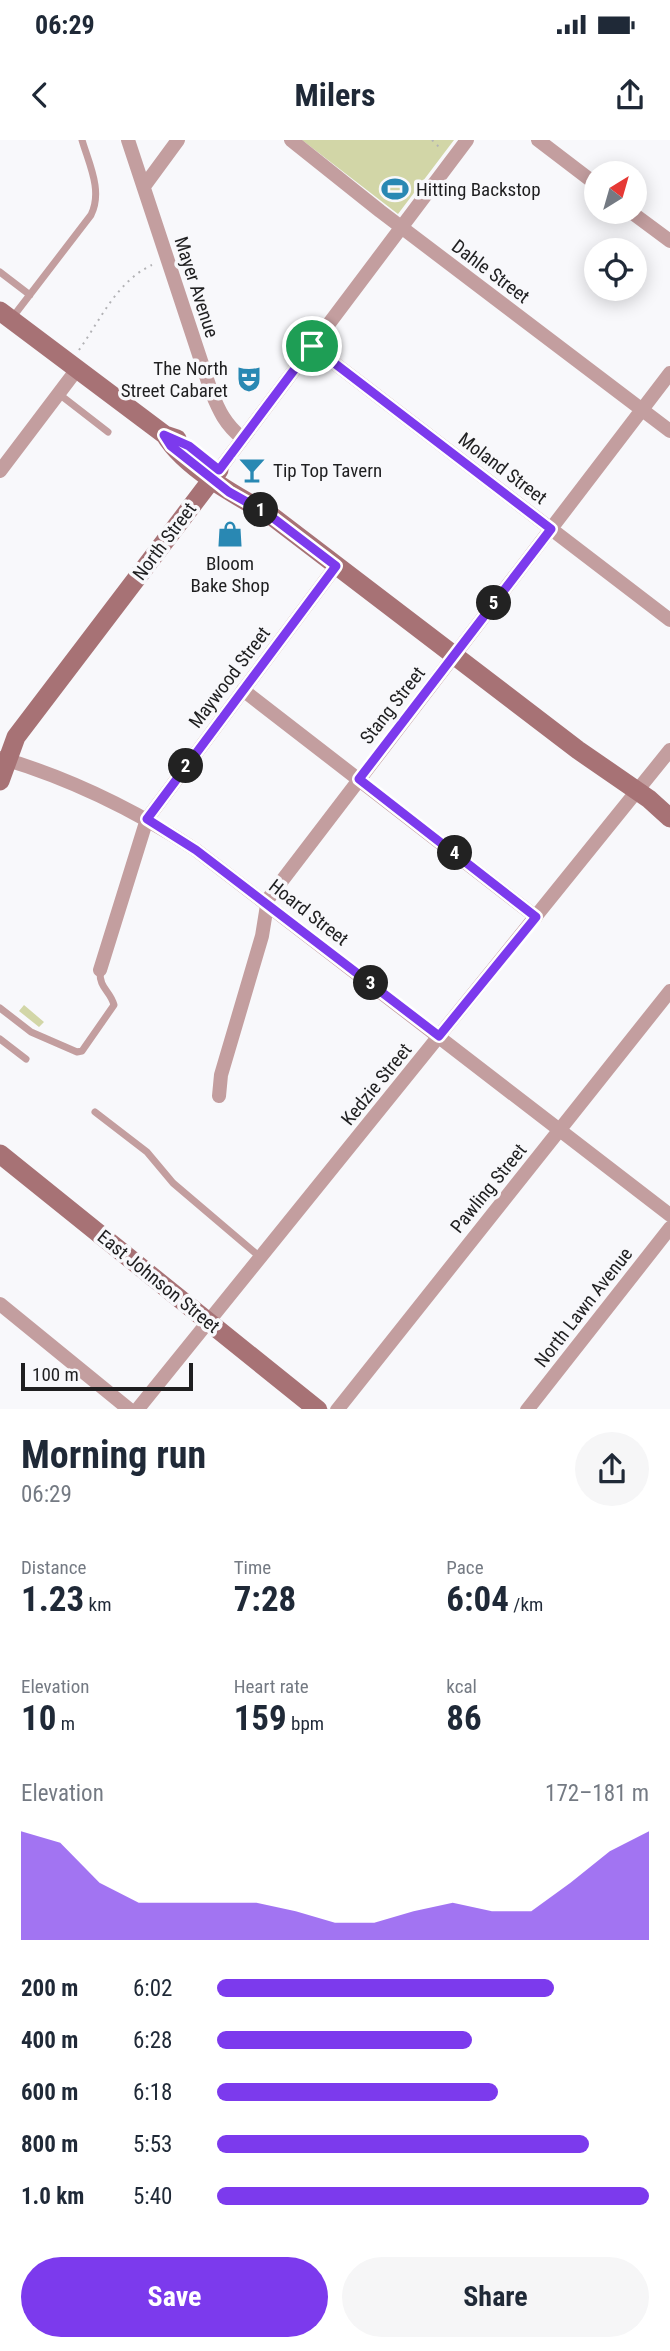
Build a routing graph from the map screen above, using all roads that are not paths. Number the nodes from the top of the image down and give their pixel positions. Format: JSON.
{"nodes":[{"id":1,"x":82,"y":140,"type":"edge"},
{"id":2,"x":128,"y":140,"type":"edge"},
{"id":3,"x":178,"y":140,"type":"edge"},
{"id":4,"x":291,"y":140,"type":"edge"},
{"id":5,"x":467,"y":140,"type":"edge"},
{"id":6,"x":538,"y":140,"type":"edge"},
{"id":7,"x":584,"y":175,"type":"edge"},
{"id":8,"x":145,"y":186,"type":"junction"},
{"id":9,"x":647,"y":224,"type":"edge"},
{"id":10,"x":401,"y":227,"type":"junction"},
{"id":11,"x":670,"y":241,"type":"edge"},
{"id":12,"x":0,"y":272,"type":"edge"},
{"id":13,"x":30,"y":295,"type":"junction"},
{"id":14,"x":6,"y":315,"type":"edge"},
{"id":15,"x":312,"y":346,"type":"junction"},
{"id":16,"x":78,"y":359,"type":"junction"},
{"id":17,"x":670,"y":373,"type":"edge"},
{"id":18,"x":58,"y":393,"type":"junction"},
{"id":19,"x":642,"y":410,"type":"junction"},
{"id":20,"x":670,"y":431,"type":"edge"},
{"id":21,"x":108,"y":432,"type":"dead end"},
{"id":22,"x":242,"y":438,"type":"junction"},
{"id":23,"x":0,"y":471,"type":"edge"},
{"id":24,"x":215,"y":474,"type":"junction"},
{"id":25,"x":551,"y":529,"type":"junction"},
{"id":26,"x":336,"y":566,"type":"junction"},
{"id":27,"x":670,"y":620,"type":"edge"},
{"id":28,"x":454,"y":655,"type":"junction"},
{"id":29,"x":243,"y":690,"type":"junction"},
{"id":30,"x":670,"y":750,"type":"edge"},
{"id":31,"x":4,"y":758,"type":"edge"},
{"id":32,"x":359,"y":779,"type":"junction"},
{"id":33,"x":0,"y":781,"type":"edge"},
{"id":34,"x":634,"y":796,"type":"junction"},
{"id":35,"x":670,"y":818,"type":"edge"},
{"id":36,"x":147,"y":819,"type":"junction"},
{"id":37,"x":670,"y":827,"type":"edge"},
{"id":38,"x":266,"y":903,"type":"junction"},
{"id":39,"x":536,"y":917,"type":"junction"},
{"id":40,"x":100,"y":970,"type":"joint"},
{"id":41,"x":670,"y":991,"type":"edge"},
{"id":42,"x":0,"y":1008,"type":"edge"},
{"id":43,"x":439,"y":1036,"type":"junction"},
{"id":44,"x":0,"y":1039,"type":"edge"},
{"id":45,"x":26,"y":1059,"type":"dead end"},
{"id":46,"x":219,"y":1096,"type":"dead end"},
{"id":47,"x":95,"y":1112,"type":"dead end"},
{"id":48,"x":559,"y":1130,"type":"junction"},
{"id":49,"x":0,"y":1154,"type":"edge"},
{"id":50,"x":670,"y":1215,"type":"edge"},
{"id":51,"x":670,"y":1228,"type":"edge"},
{"id":52,"x":260,"y":1257,"type":"junction"},
{"id":53,"x":0,"y":1304,"type":"edge"},
{"id":54,"x":208,"y":1321,"type":"junction"},
{"id":55,"x":130,"y":1409,"type":"edge"},
{"id":56,"x":137,"y":1409,"type":"edge"},
{"id":57,"x":318,"y":1409,"type":"edge"},
{"id":58,"x":337,"y":1409,"type":"edge"},
{"id":59,"x":527,"y":1409,"type":"edge"}],
"edges":[{"from":1,"to":13,"type":"lane"},
{"from":2,"to":8,"type":"street","name":"Mayer Avenue"},
{"from":3,"to":8,"type":"street"},
{"from":4,"to":10,"type":"street","name":"Dahle Street"},
{"from":5,"to":10,"type":"street","name":"North Street"},
{"from":6,"to":7,"type":"street"},
{"from":8,"to":22,"type":"street","name":"Mayer Avenue"},
{"from":9,"to":11,"type":"street"},
{"from":10,"to":15,"type":"street","name":"North Street"},
{"from":10,"to":19,"type":"street","name":"Dahle Street"},
{"from":12,"to":13,"type":"lane"},
{"from":13,"to":14,"type":"lane"},
{"from":14,"to":16,"type":"street"},
{"from":15,"to":22,"type":"street","name":"North Street"},
{"from":15,"to":25,"type":"street","name":"Moland Street"},
{"from":16,"to":18,"type":"street"},
{"from":16,"to":24,"type":"street"},
{"from":17,"to":19,"type":"street","name":"Stang Street"},
{"from":18,"to":21,"type":"lane"},
{"from":18,"to":23,"type":"street"},
{"from":19,"to":20,"type":"street","name":"Dahle Street"},
{"from":19,"to":25,"type":"street","name":"Stang Street"},
{"from":22,"to":24,"type":"street","name":"North Street"},
{"from":24,"to":26,"type":"street"},
{"from":24,"to":31,"type":"street","name":"North Street"},
{"from":25,"to":27,"type":"street","name":"Moland Street"},
{"from":25,"to":28,"type":"street","name":"Stang Street"},
{"from":26,"to":28,"type":"street"},
{"from":26,"to":29,"type":"street","name":"Maywood Street"},
{"from":28,"to":32,"type":"street","name":"Stang Street"},
{"from":28,"to":34,"type":"street"},
{"from":29,"to":32,"type":"street"},
{"from":29,"to":36,"type":"street","name":"Maywood Street"},
{"from":30,"to":34,"type":"street","name":"Kedzie Street"},
{"from":31,"to":33,"type":"street","name":"North Street"},
{"from":31,"to":36,"type":"street","name":"Hoard Street"},
{"from":32,"to":38,"type":"street","name":"Stang Street"},
{"from":32,"to":39,"type":"street"},
{"from":34,"to":35,"type":"street"},
{"from":34,"to":37,"type":"street"},
{"from":34,"to":39,"type":"street","name":"Kedzie Street"},
{"from":36,"to":38,"type":"street","name":"Hoard Street"},
{"from":36,"to":40,"type":"street","name":"Maywood Street"},
{"from":38,"to":43,"type":"street","name":"Hoard Street"},
{"from":38,"to":46,"type":"street","name":"Stang Street"},
{"from":39,"to":43,"type":"street","name":"Kedzie Street"},
{"from":40,"to":42,"type":"lane"},
{"from":41,"to":48,"type":"street","name":"Pawling Street"},
{"from":43,"to":48,"type":"street","name":"Hoard Street"},
{"from":43,"to":52,"type":"street","name":"Kedzie Street"},
{"from":44,"to":45,"type":"lane"},
{"from":47,"to":52,"type":"lane"},
{"from":48,"to":50,"type":"street","name":"Hoard Street"},
{"from":48,"to":58,"type":"street","name":"Pawling Street"},
{"from":49,"to":54,"type":"street","name":"East Johnson Street"},
{"from":51,"to":59,"type":"street","name":"North Lawn Avenue"},
{"from":52,"to":54,"type":"street","name":"Kedzie Street"},
{"from":53,"to":55,"type":"street"},
{"from":54,"to":56,"type":"street","name":"Kedzie Street"},
{"from":54,"to":57,"type":"street","name":"East Johnson Street"}]}
